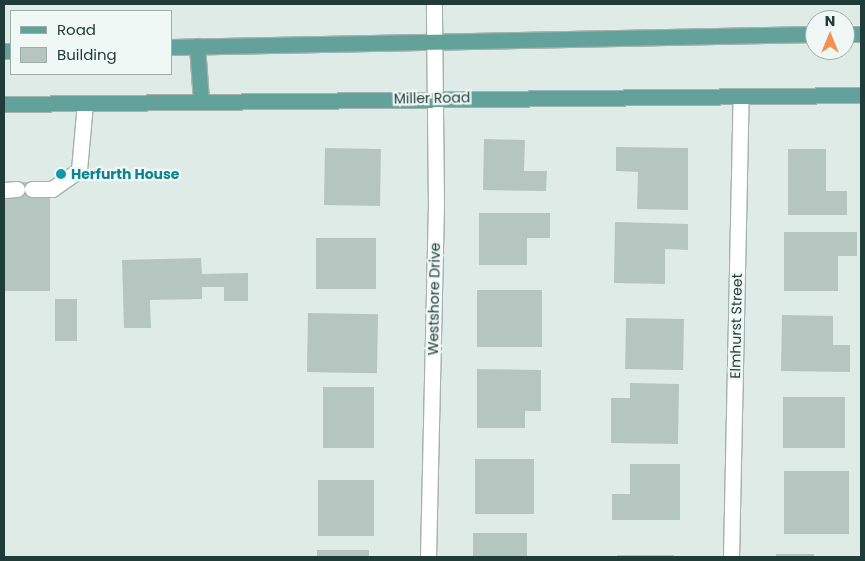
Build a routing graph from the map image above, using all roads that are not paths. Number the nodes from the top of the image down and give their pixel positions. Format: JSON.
{"nodes":[{"id":1,"x":434,"y":4,"type":"edge"},
{"id":2,"x":805,"y":34,"type":"edge"},
{"id":3,"x":435,"y":40,"type":"junction"},
{"id":4,"x":197,"y":46,"type":"junction"},
{"id":5,"x":172,"y":47,"type":"edge"},
{"id":6,"x":861,"y":95,"type":"edge"},
{"id":7,"x":741,"y":96,"type":"junction"},
{"id":8,"x":435,"y":98,"type":"junction"},
{"id":9,"x":201,"y":101,"type":"junction"},
{"id":10,"x":84,"y":103,"type":"junction"},
{"id":11,"x":4,"y":104,"type":"edge"},
{"id":12,"x":18,"y":190,"type":"edge"},
{"id":13,"x":428,"y":557,"type":"edge"},
{"id":14,"x":731,"y":557,"type":"edge"}],
"edges":[{"from":1,"to":3,"type":"street","name":"Westshore Drive"},
{"from":2,"to":3,"type":"main road"},
{"from":3,"to":4,"type":"main road"},
{"from":3,"to":8,"type":"street","name":"Westshore Drive"},
{"from":4,"to":5,"type":"main road"},
{"from":4,"to":9,"type":"main road"},
{"from":6,"to":7,"type":"main road","name":"Miller Road"},
{"from":7,"to":8,"type":"main road","name":"Miller Road"},
{"from":7,"to":14,"type":"street","name":"Elmhurst Street"},
{"from":8,"to":9,"type":"main road","name":"Miller Road"},
{"from":8,"to":13,"type":"street","name":"Westshore Drive"},
{"from":9,"to":10,"type":"main road","name":"Miller Road"},
{"from":10,"to":11,"type":"main road","name":"Miller Road"},
{"from":10,"to":12,"type":"street"}]}
